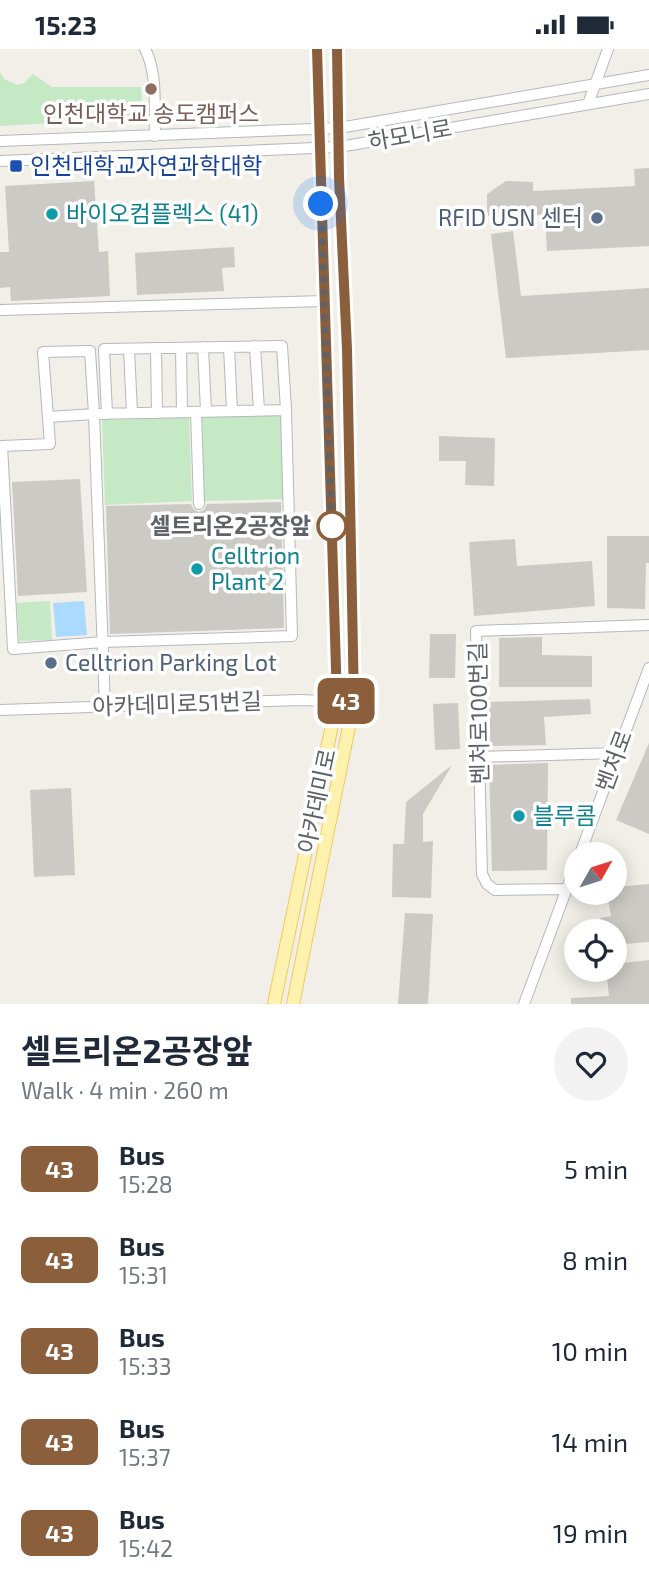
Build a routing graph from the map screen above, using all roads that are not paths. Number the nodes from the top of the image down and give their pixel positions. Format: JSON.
{"nodes":[{"id":1,"x":145,"y":49,"type":"edge"},
{"id":2,"x":317,"y":49,"type":"edge"},
{"id":3,"x":337,"y":49,"type":"edge"},
{"id":4,"x":608,"y":49,"type":"edge"},
{"id":5,"x":649,"y":75,"type":"edge"},
{"id":6,"x":595,"y":84,"type":"junction"},
{"id":7,"x":649,"y":94,"type":"edge"},
{"id":8,"x":588,"y":104,"type":"junction"},
{"id":9,"x":339,"y":128,"type":"junction"},
{"id":10,"x":319,"y":130,"type":"junction"},
{"id":11,"x":155,"y":136,"type":"junction"},
{"id":12,"x":0,"y":141,"type":"edge"},
{"id":13,"x":339,"y":147,"type":"junction"},
{"id":14,"x":319,"y":149,"type":"junction"},
{"id":15,"x":0,"y":161,"type":"edge"},
{"id":16,"x":325,"y":301,"type":"junction"},
{"id":17,"x":0,"y":310,"type":"edge"},
{"id":18,"x":255,"y":346,"type":"junction"},
{"id":19,"x":203,"y":347,"type":"junction"},
{"id":20,"x":229,"y":347,"type":"junction"},
{"id":21,"x":156,"y":348,"type":"junction"},
{"id":22,"x":181,"y":348,"type":"junction"},
{"id":23,"x":129,"y":349,"type":"junction"},
{"id":24,"x":286,"y":409,"type":"junction"},
{"id":25,"x":259,"y":410,"type":"junction"},
{"id":26,"x":232,"y":411,"type":"junction"},
{"id":27,"x":182,"y":412,"type":"junction"},
{"id":28,"x":201,"y":412,"type":"junction"},
{"id":29,"x":132,"y":413,"type":"junction"},
{"id":30,"x":157,"y":413,"type":"junction"},
{"id":31,"x":94,"y":414,"type":"junction"},
{"id":32,"x":107,"y":414,"type":"junction"},
{"id":33,"x":48,"y":417,"type":"junction"},
{"id":34,"x":199,"y":504,"type":"dead end"},
{"id":35,"x":649,"y":625,"type":"edge"},
{"id":36,"x":103,"y":642,"type":"junction"},
{"id":37,"x":649,"y":667,"type":"edge"},
{"id":38,"x":337,"y":701,"type":"junction"},
{"id":39,"x":354,"y":702,"type":"junction"},
{"id":40,"x":105,"y":707,"type":"junction"},
{"id":41,"x":0,"y":710,"type":"edge"},
{"id":42,"x":617,"y":753,"type":"junction"},
{"id":43,"x":479,"y":757,"type":"junction"},
{"id":44,"x":584,"y":842,"type":"edge"},
{"id":45,"x":564,"y":889,"type":"edge"},
{"id":46,"x":564,"y":897,"type":"edge"},
{"id":47,"x":274,"y":1004,"type":"edge"},
{"id":48,"x":293,"y":1004,"type":"edge"},
{"id":49,"x":524,"y":1004,"type":"edge"}],
"edges":[{"from":1,"to":11,"type":"street"},
{"from":2,"to":10,"type":"main road","name":"아카데미로"},
{"from":3,"to":9,"type":"main road","name":"아카데미로"},
{"from":4,"to":6,"type":"street"},
{"from":5,"to":6,"type":"street","name":"하모니로"},
{"from":6,"to":8,"type":"street"},
{"from":6,"to":9,"type":"street","name":"하모니로"},
{"from":7,"to":8,"type":"street","name":"하모니로"},
{"from":8,"to":13,"type":"street","name":"하모니로"},
{"from":9,"to":10,"type":"street","name":"하모니로"},
{"from":9,"to":13,"type":"main road","name":"아카데미로"},
{"from":10,"to":11,"type":"street","name":"하모니로"},
{"from":10,"to":14,"type":"main road","name":"아카데미로"},
{"from":11,"to":12,"type":"street","name":"하모니로"},
{"from":13,"to":14,"type":"street","name":"하모니로"},
{"from":13,"to":39,"type":"main road","name":"아카데미로"},
{"from":14,"to":15,"type":"street","name":"하모니로"},
{"from":14,"to":16,"type":"main road","name":"아카데미로"},
{"from":16,"to":17,"type":"street"},
{"from":16,"to":38,"type":"main road","name":"아카데미로"},
{"from":18,"to":20,"type":"street"},
{"from":18,"to":24,"type":"street"},
{"from":18,"to":25,"type":"street"},
{"from":19,"to":20,"type":"street"},
{"from":19,"to":22,"type":"street"},
{"from":19,"to":28,"type":"street"},
{"from":20,"to":26,"type":"street"},
{"from":21,"to":22,"type":"street"},
{"from":21,"to":23,"type":"street"},
{"from":21,"to":30,"type":"street"},
{"from":22,"to":27,"type":"street"},
{"from":23,"to":29,"type":"street"},
{"from":23,"to":32,"type":"street"},
{"from":24,"to":25,"type":"street"},
{"from":24,"to":36,"type":"street"},
{"from":25,"to":26,"type":"street"},
{"from":26,"to":28,"type":"street"},
{"from":27,"to":28,"type":"street"},
{"from":27,"to":30,"type":"street"},
{"from":28,"to":34,"type":"street"},
{"from":29,"to":30,"type":"street"},
{"from":29,"to":32,"type":"street"},
{"from":31,"to":32,"type":"street"},
{"from":31,"to":33,"type":"street"},
{"from":31,"to":33,"type":"street"},
{"from":31,"to":36,"type":"street"},
{"from":33,"to":36,"type":"street"},
{"from":35,"to":43,"type":"street","name":"벤처로100번길"},
{"from":36,"to":40,"type":"street"},
{"from":37,"to":42,"type":"street","name":"벤처로"},
{"from":38,"to":39,"type":"street","name":"아카데미로51번길"},
{"from":38,"to":40,"type":"street","name":"아카데미로51번길"},
{"from":38,"to":47,"type":"main road","name":"아카데미로"},
{"from":39,"to":48,"type":"main road","name":"아카데미로"},
{"from":40,"to":41,"type":"street","name":"아카데미로51번길"},
{"from":42,"to":43,"type":"street"},
{"from":42,"to":44,"type":"street","name":"벤처로"},
{"from":43,"to":45,"type":"street","name":"벤처로100번길"},
{"from":46,"to":49,"type":"street"}]}
